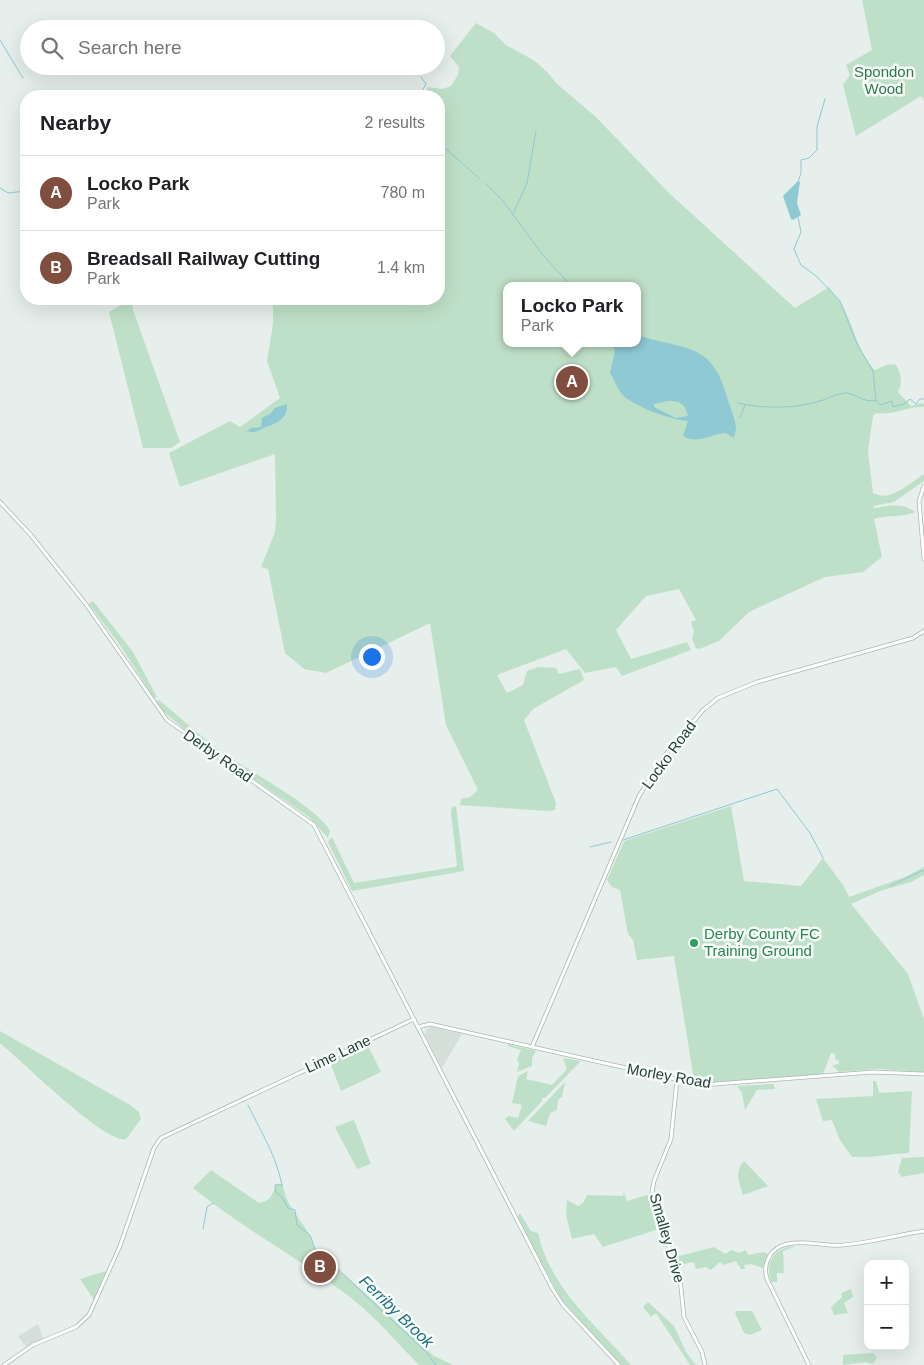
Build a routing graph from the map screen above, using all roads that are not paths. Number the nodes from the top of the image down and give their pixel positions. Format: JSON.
{"nodes":[{"id":1,"x":924,"y":486,"type":"edge"},
{"id":2,"x":0,"y":502,"type":"edge"},
{"id":3,"x":924,"y":559,"type":"edge"},
{"id":4,"x":924,"y":631,"type":"edge"},
{"id":5,"x":414,"y":1019,"type":"junction"},
{"id":6,"x":418,"y":1027,"type":"junction"},
{"id":7,"x":532,"y":1047,"type":"junction"},
{"id":8,"x":924,"y":1074,"type":"edge"},
{"id":9,"x":677,"y":1080,"type":"junction"},
{"id":10,"x":924,"y":1231,"type":"edge"},
{"id":11,"x":807,"y":1364,"type":"edge"},
{"id":12,"x":4,"y":1365,"type":"edge"},
{"id":13,"x":619,"y":1365,"type":"edge"},
{"id":14,"x":705,"y":1365,"type":"edge"}],
"edges":[{"from":1,"to":3,"type":"street"},
{"from":2,"to":5,"type":"street","name":"Derby Road"},
{"from":4,"to":7,"type":"street","name":"Locko Road"},
{"from":5,"to":6,"type":"street"},
{"from":5,"to":12,"type":"street","name":"Lime Lane"},
{"from":6,"to":7,"type":"street","name":"Morley Road"},
{"from":6,"to":13,"type":"street"},
{"from":7,"to":9,"type":"street","name":"Morley Road"},
{"from":8,"to":9,"type":"street","name":"Morley Road"},
{"from":9,"to":14,"type":"street","name":"Smalley Drive"},
{"from":10,"to":11,"type":"street"}]}
